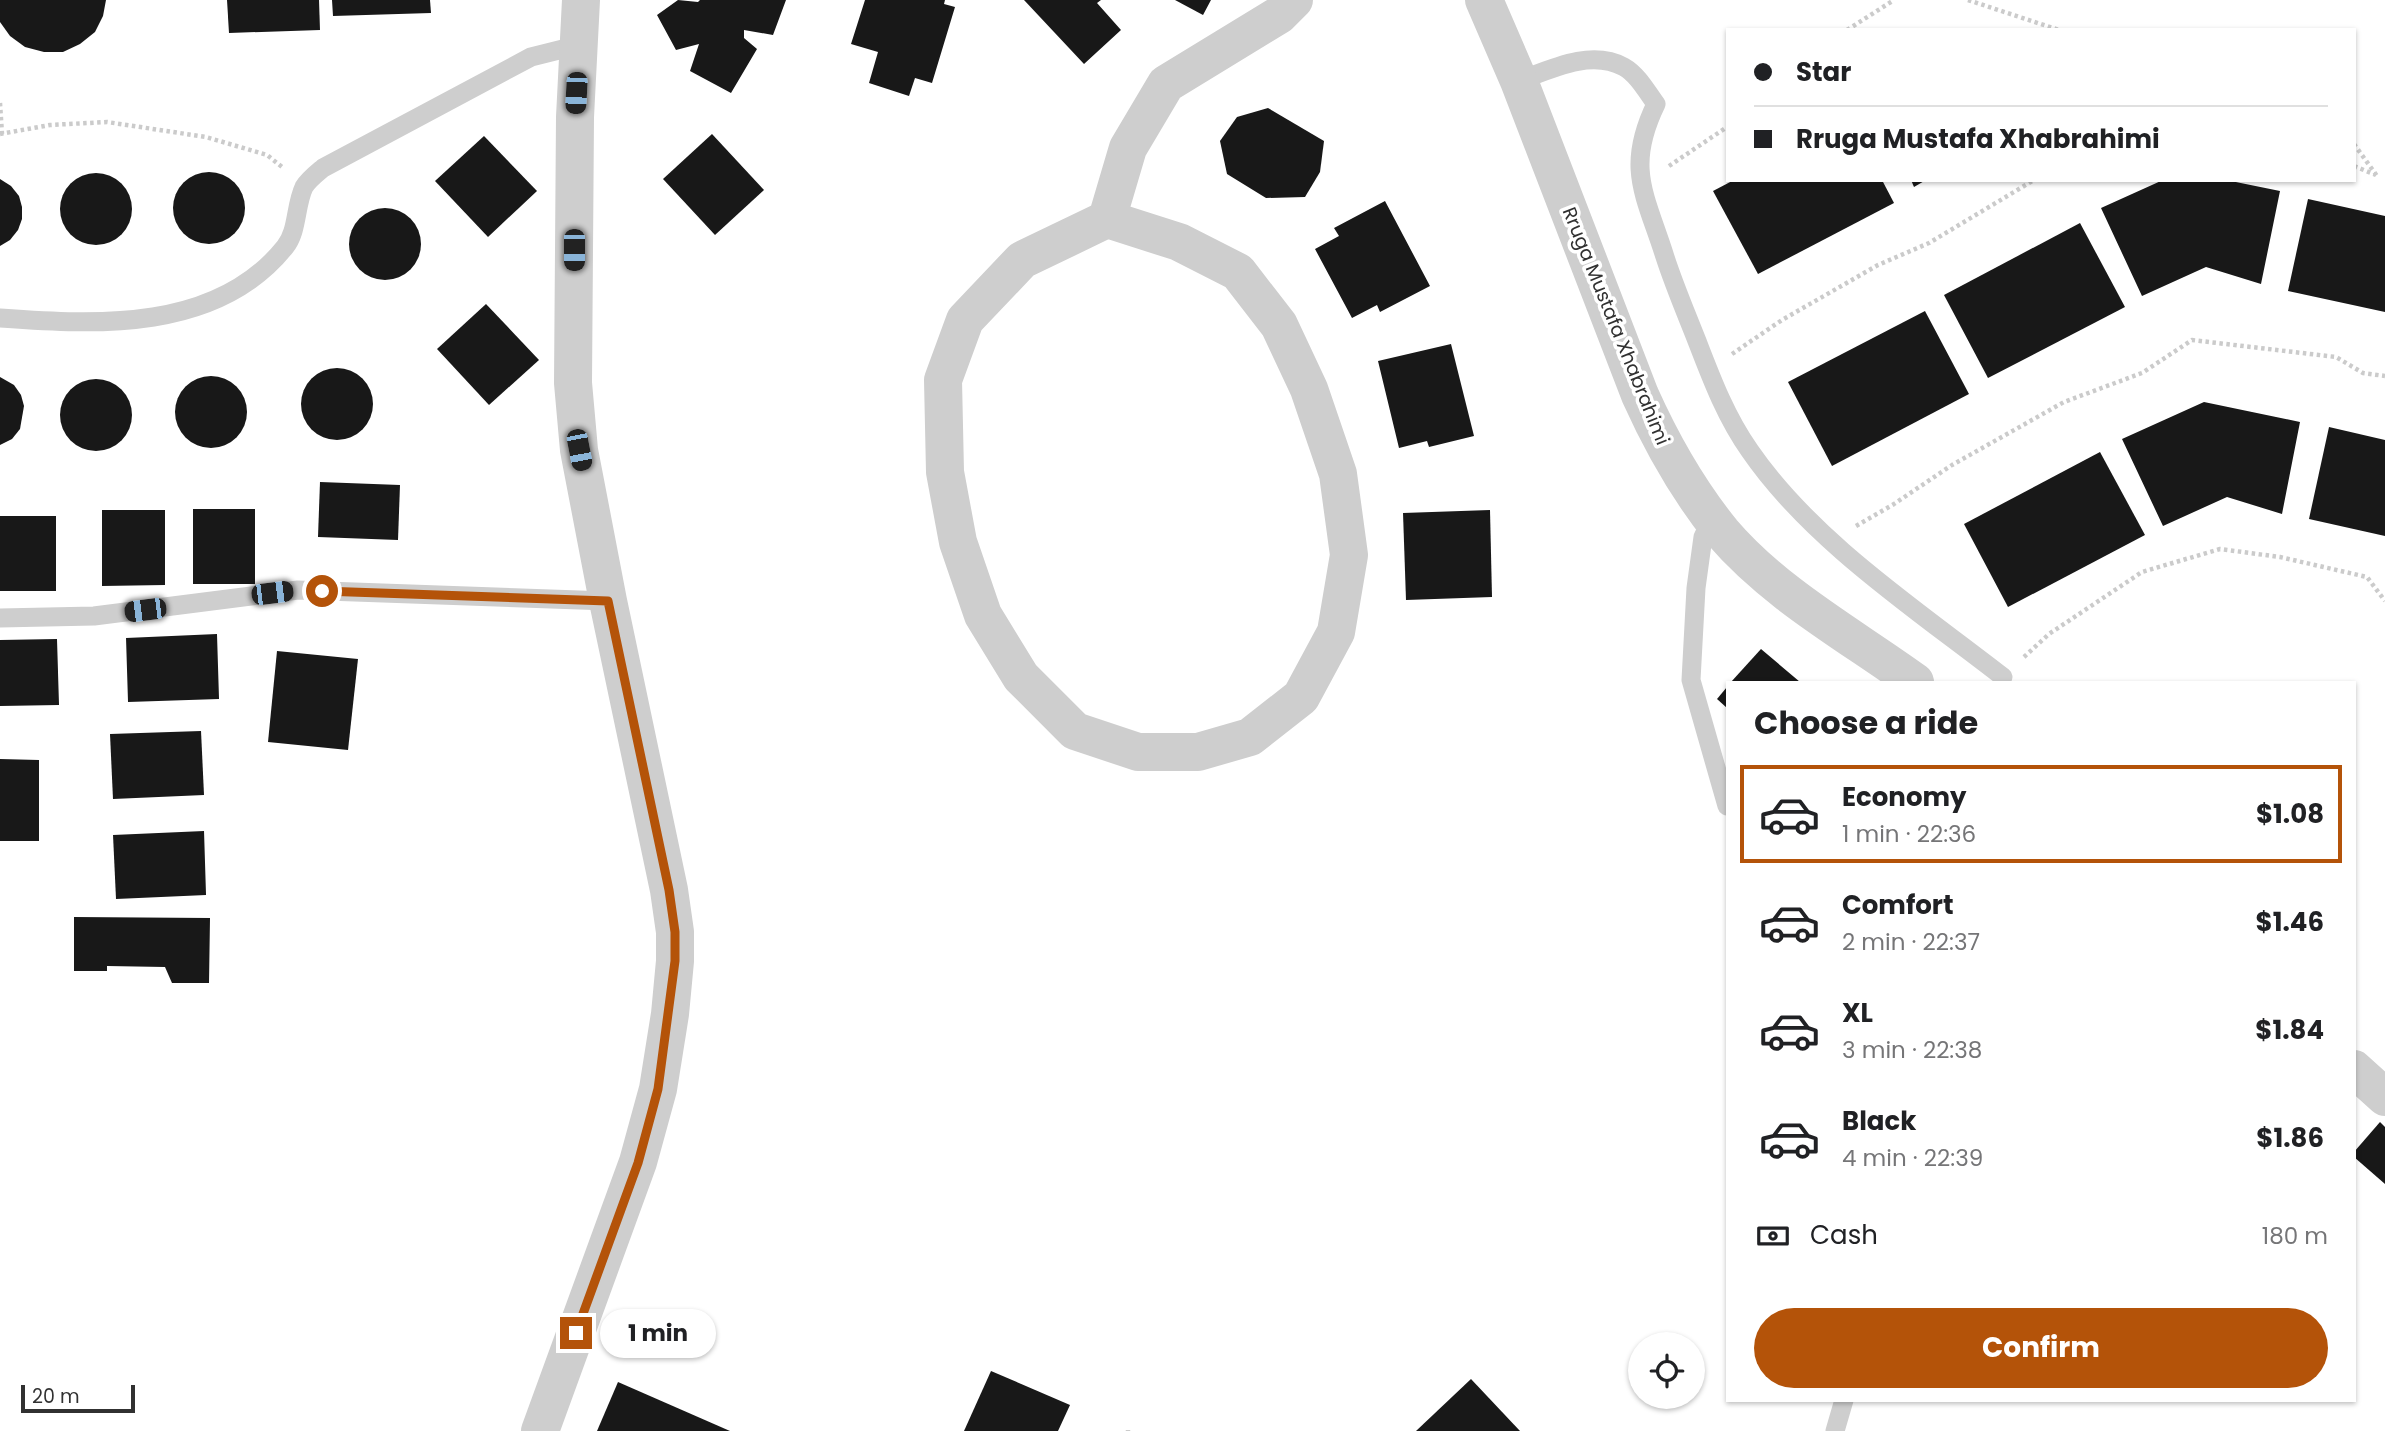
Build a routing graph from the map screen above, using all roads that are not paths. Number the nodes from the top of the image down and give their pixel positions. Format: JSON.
{"nodes":[{"id":1,"x":581,"y":0,"type":"edge"},
{"id":2,"x":1294,"y":0,"type":"edge"},
{"id":3,"x":1484,"y":0,"type":"edge"},
{"id":4,"x":579,"y":45,"type":"junction"},
{"id":5,"x":1519,"y":81,"type":"junction"},
{"id":6,"x":1107,"y":219,"type":"junction"},
{"id":7,"x":0,"y":318,"type":"edge"},
{"id":8,"x":1712,"y":518,"type":"junction"},
{"id":9,"x":608,"y":601,"type":"junction"},
{"id":10,"x":0,"y":618,"type":"edge"},
{"id":11,"x":2003,"y":677,"type":"road end"},
{"id":12,"x":1914,"y":681,"type":"edge"},
{"id":13,"x":1726,"y":802,"type":"edge"},
{"id":14,"x":2356,"y":1071,"type":"edge"},
{"id":15,"x":2385,"y":1097,"type":"edge"},
{"id":16,"x":1843,"y":1402,"type":"edge"},
{"id":17,"x":540,"y":1431,"type":"edge"},
{"id":18,"x":1835,"y":1431,"type":"edge"}],
"edges":[{"from":1,"to":4,"type":"street"},
{"from":2,"to":6,"type":"street"},
{"from":3,"to":5,"type":"street","name":"Rruga Mustafa Xhabrahimi"},
{"from":4,"to":7,"type":"lane"},
{"from":4,"to":9,"type":"street"},
{"from":5,"to":8,"type":"street","name":"Rruga Mustafa Xhabrahimi"},
{"from":5,"to":11,"type":"lane"},
{"from":6,"to":6,"type":"street"},
{"from":8,"to":12,"type":"street","name":"Rruga Mustafa Xhabrahimi"},
{"from":8,"to":13,"type":"lane"},
{"from":9,"to":10,"type":"lane"},
{"from":9,"to":17,"type":"street"},
{"from":14,"to":15,"type":"street"},
{"from":16,"to":18,"type":"lane"}]}
